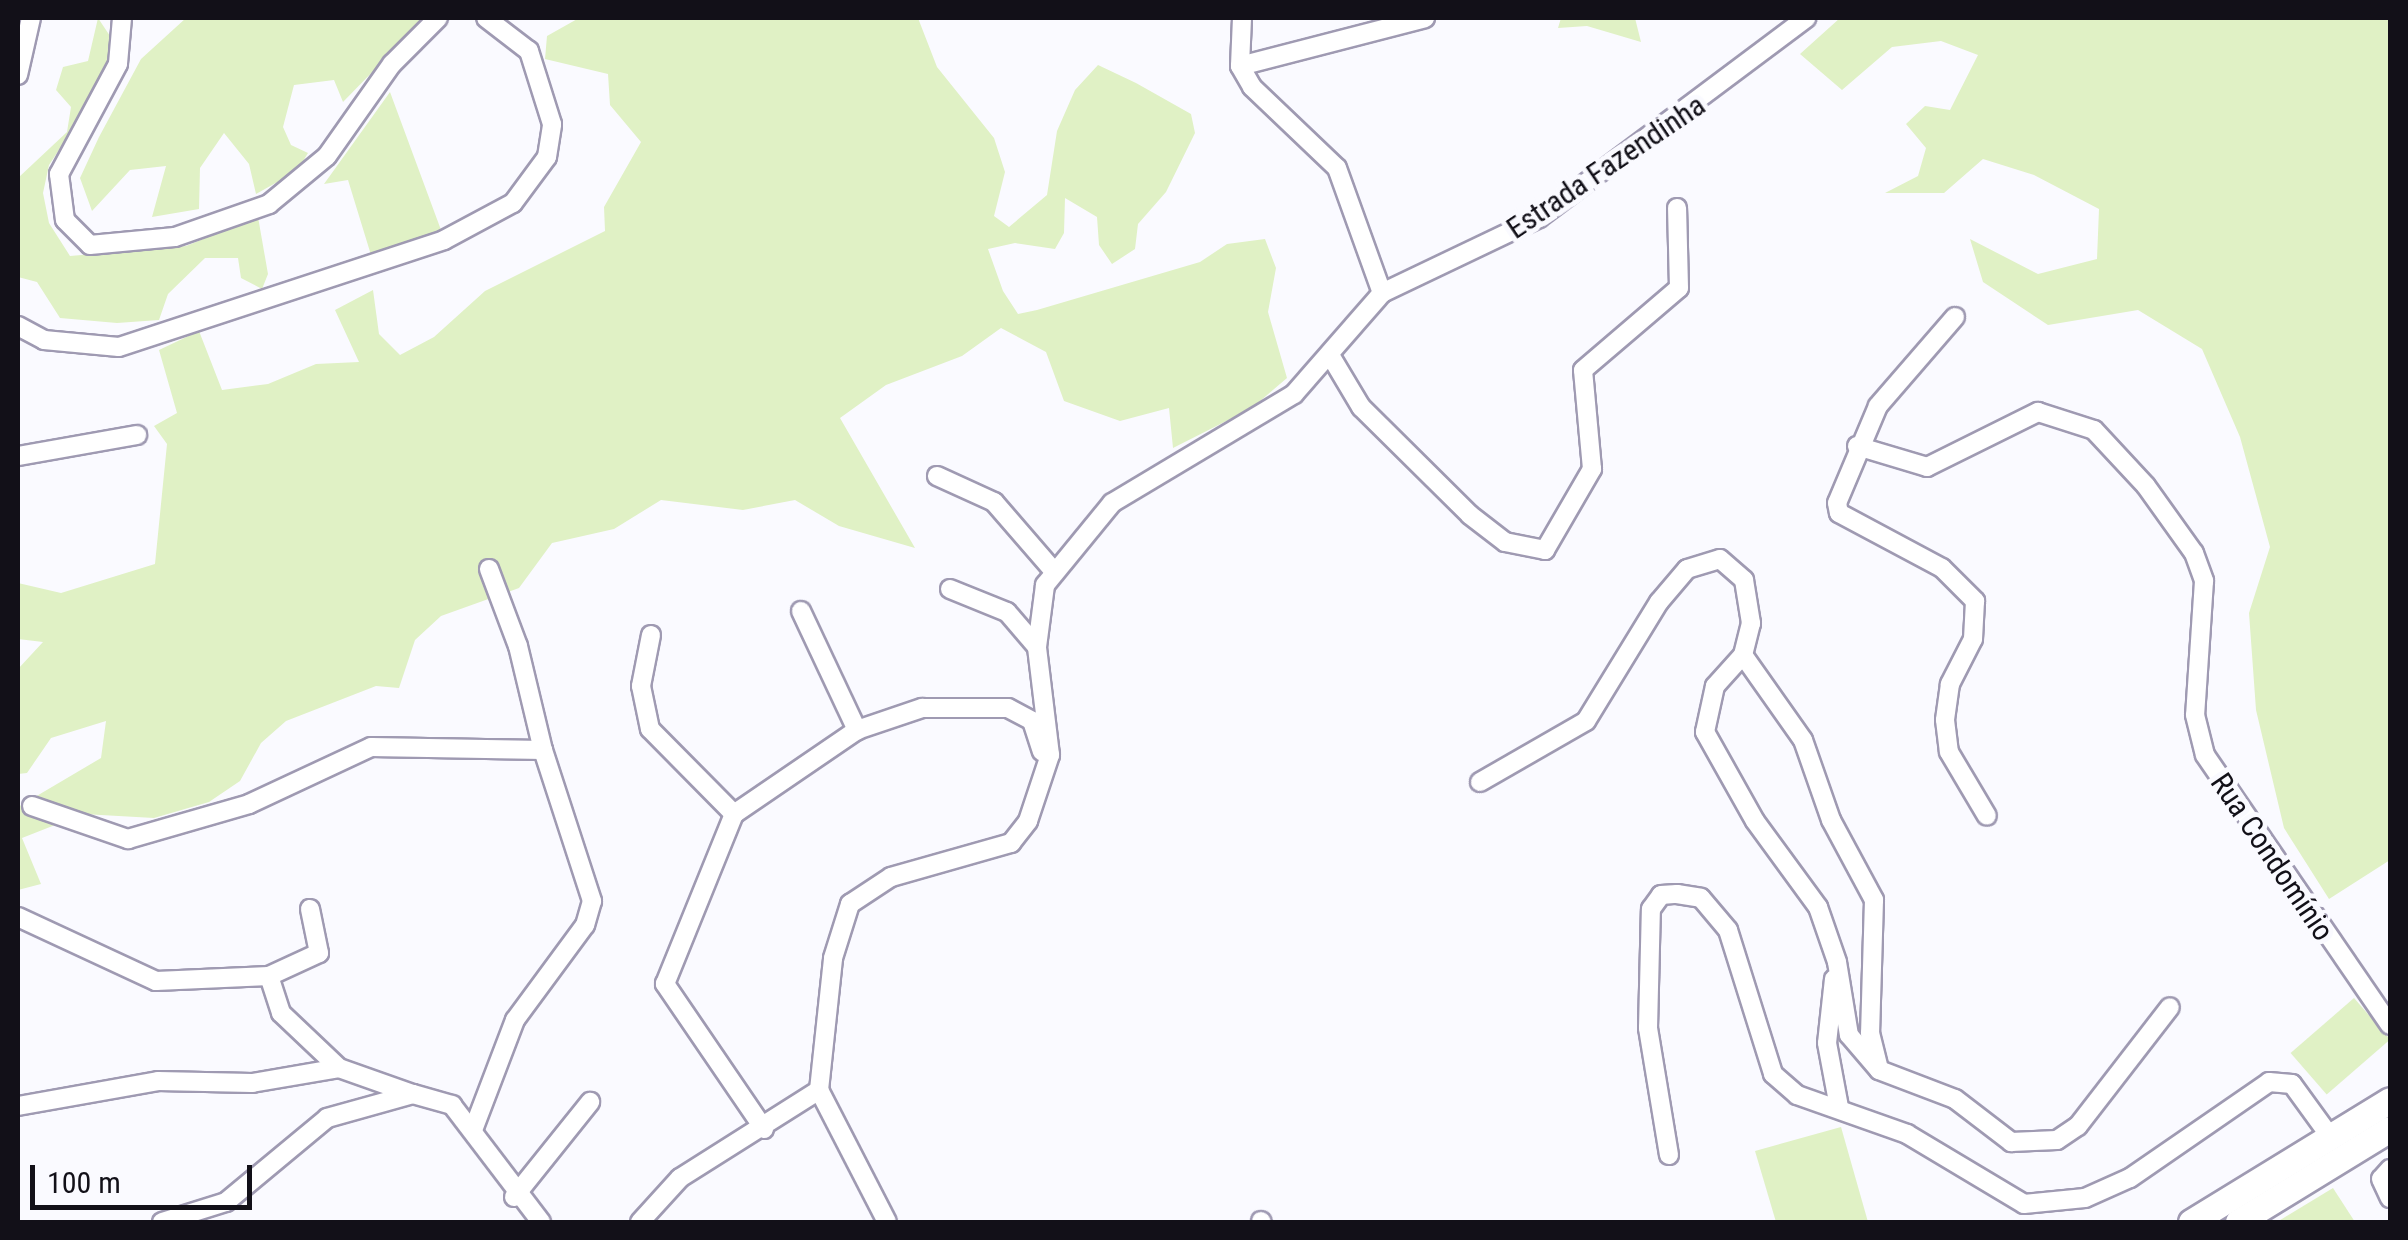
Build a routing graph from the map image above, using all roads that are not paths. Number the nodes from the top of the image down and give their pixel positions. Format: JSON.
{"nodes":[{"id":1,"x":31,"y":18,"type":"edge"},
{"id":2,"x":122,"y":18,"type":"edge"},
{"id":3,"x":438,"y":18,"type":"edge"},
{"id":4,"x":486,"y":18,"type":"edge"},
{"id":5,"x":1242,"y":18,"type":"edge"},
{"id":6,"x":1424,"y":18,"type":"edge"},
{"id":7,"x":1806,"y":18,"type":"edge"},
{"id":8,"x":1240,"y":66,"type":"junction"},
{"id":9,"x":18,"y":75,"type":"edge"},
{"id":10,"x":1678,"y":208,"type":"dead end"},
{"id":11,"x":1382,"y":293,"type":"junction"},
{"id":12,"x":1955,"y":317,"type":"dead end"},
{"id":13,"x":18,"y":326,"type":"edge"},
{"id":14,"x":1330,"y":356,"type":"junction"},
{"id":15,"x":137,"y":435,"type":"dead end"},
{"id":16,"x":1856,"y":446,"type":"junction"},
{"id":17,"x":18,"y":456,"type":"edge"},
{"id":18,"x":936,"y":476,"type":"dead end"},
{"id":19,"x":489,"y":570,"type":"dead end"},
{"id":20,"x":1052,"y":570,"type":"junction"},
{"id":21,"x":950,"y":588,"type":"dead end"},
{"id":22,"x":801,"y":611,"type":"dead end"},
{"id":23,"x":651,"y":635,"type":"dead end"},
{"id":24,"x":1037,"y":647,"type":"junction"},
{"id":25,"x":1743,"y":655,"type":"junction"},
{"id":26,"x":857,"y":730,"type":"junction"},
{"id":27,"x":543,"y":750,"type":"junction"},
{"id":28,"x":1480,"y":782,"type":"dead end"},
{"id":29,"x":32,"y":806,"type":"dead end"},
{"id":30,"x":734,"y":814,"type":"junction"},
{"id":31,"x":1988,"y":816,"type":"dead end"},
{"id":32,"x":1028,"y":821,"type":"junction"},
{"id":33,"x":310,"y":908,"type":"dead end"},
{"id":34,"x":18,"y":917,"type":"edge"},
{"id":35,"x":1838,"y":962,"type":"junction"},
{"id":36,"x":269,"y":976,"type":"junction"},
{"id":37,"x":2170,"y":1007,"type":"dead end"},
{"id":38,"x":2390,"y":1024,"type":"edge"},
{"id":39,"x":339,"y":1068,"type":"junction"},
{"id":40,"x":1878,"y":1070,"type":"junction"},
{"id":41,"x":819,"y":1090,"type":"junction"},
{"id":42,"x":413,"y":1094,"type":"junction"},
{"id":43,"x":2390,"y":1100,"type":"edge"},
{"id":44,"x":590,"y":1102,"type":"dead end"},
{"id":45,"x":18,"y":1106,"type":"edge"},
{"id":46,"x":1839,"y":1107,"type":"junction"},
{"id":47,"x":764,"y":1129,"type":"junction"},
{"id":48,"x":2390,"y":1129,"type":"edge"},
{"id":49,"x":473,"y":1130,"type":"junction"},
{"id":50,"x":2329,"y":1135,"type":"junction"},
{"id":51,"x":1670,"y":1155,"type":"dead end"},
{"id":52,"x":2390,"y":1170,"type":"edge"},
{"id":53,"x":514,"y":1197,"type":"junction"},
{"id":54,"x":2390,"y":1198,"type":"edge"},
{"id":55,"x":162,"y":1222,"type":"edge"},
{"id":56,"x":540,"y":1222,"type":"edge"},
{"id":57,"x":640,"y":1222,"type":"edge"},
{"id":58,"x":888,"y":1222,"type":"edge"},
{"id":59,"x":2191,"y":1222,"type":"edge"},
{"id":60,"x":2238,"y":1222,"type":"edge"}],
"edges":[{"from":1,"to":9,"type":"street"},
{"from":2,"to":3,"type":"street"},
{"from":4,"to":13,"type":"street"},
{"from":5,"to":8,"type":"street"},
{"from":6,"to":8,"type":"street"},
{"from":7,"to":11,"type":"street","name":"Estrada Fazendinha"},
{"from":8,"to":11,"type":"street"},
{"from":10,"to":14,"type":"street"},
{"from":11,"to":14,"type":"street","name":"Estrada Fazendinha"},
{"from":12,"to":16,"type":"street"},
{"from":14,"to":20,"type":"street","name":"Estrada Fazendinha"},
{"from":15,"to":17,"type":"street"},
{"from":16,"to":31,"type":"street"},
{"from":16,"to":38,"type":"street","name":"Rua Condomínio"},
{"from":18,"to":20,"type":"street"},
{"from":19,"to":27,"type":"street"},
{"from":20,"to":24,"type":"street"},
{"from":21,"to":24,"type":"street"},
{"from":22,"to":26,"type":"street"},
{"from":23,"to":30,"type":"street"},
{"from":24,"to":32,"type":"street"},
{"from":25,"to":28,"type":"street"},
{"from":25,"to":35,"type":"street"},
{"from":25,"to":40,"type":"street"},
{"from":26,"to":30,"type":"street"},
{"from":26,"to":32,"type":"street"},
{"from":27,"to":29,"type":"street"},
{"from":27,"to":49,"type":"street"},
{"from":30,"to":47,"type":"street"},
{"from":32,"to":41,"type":"street"},
{"from":33,"to":36,"type":"street"},
{"from":34,"to":36,"type":"street"},
{"from":35,"to":40,"type":"street"},
{"from":35,"to":46,"type":"street"},
{"from":36,"to":39,"type":"street"},
{"from":37,"to":40,"type":"street"},
{"from":39,"to":42,"type":"street"},
{"from":39,"to":45,"type":"street"},
{"from":41,"to":47,"type":"street"},
{"from":41,"to":58,"type":"street"},
{"from":42,"to":49,"type":"street"},
{"from":42,"to":55,"type":"street"},
{"from":43,"to":50,"type":"main road"},
{"from":44,"to":53,"type":"street"},
{"from":46,"to":50,"type":"street"},
{"from":46,"to":51,"type":"street"},
{"from":47,"to":57,"type":"street"},
{"from":48,"to":60,"type":"main road"},
{"from":49,"to":53,"type":"street"},
{"from":50,"to":59,"type":"main road"},
{"from":52,"to":54,"type":"street"},
{"from":53,"to":56,"type":"street"}]}
